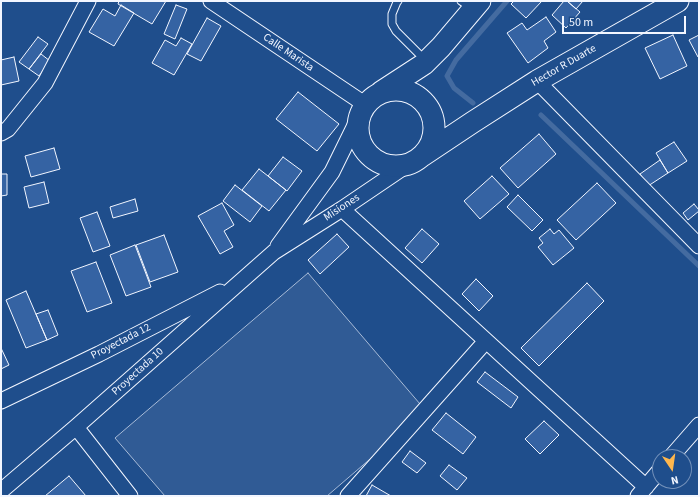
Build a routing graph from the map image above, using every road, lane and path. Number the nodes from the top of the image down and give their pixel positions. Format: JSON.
{"nodes":[{"id":1,"x":88,"y":1,"type":"edge"},
{"id":2,"x":211,"y":1,"type":"edge"},
{"id":3,"x":398,"y":1,"type":"edge"},
{"id":4,"x":678,"y":1,"type":"edge"},
{"id":5,"x":471,"y":4,"type":"edge"},
{"id":6,"x":425,"y":63,"type":"junction"},
{"id":7,"x":537,"y":81,"type":"junction"},
{"id":8,"x":368,"y":105,"type":"junction"},
{"id":9,"x":426,"y":105,"type":"junction"},
{"id":10,"x":473,"y":122,"type":"junction"},
{"id":11,"x":1,"y":133,"type":"edge"},
{"id":12,"x":416,"y":160,"type":"junction"},
{"id":13,"x":342,"y":209,"type":"junction"},
{"id":14,"x":699,"y":246,"type":"edge"},
{"id":15,"x":274,"y":252,"type":"junction"},
{"id":16,"x":240,"y":282,"type":"junction"},
{"id":17,"x":486,"y":341,"type":"junction"},
{"id":18,"x":1,"y":401,"type":"edge"},
{"id":19,"x":699,"y":425,"type":"edge"},
{"id":20,"x":76,"y":427,"type":"junction"},
{"id":21,"x":678,"y":449,"type":"edge"},
{"id":22,"x":652,"y":479,"type":"edge"},
{"id":23,"x":1,"y":491,"type":"edge"},
{"id":24,"x":642,"y":491,"type":"edge"},
{"id":25,"x":130,"y":496,"type":"edge"},
{"id":26,"x":348,"y":496,"type":"edge"}],
"edges":[{"from":1,"to":11,"type":"street"},
{"from":2,"to":8,"type":"street","name":"Calle Marista"},
{"from":3,"to":6,"type":"lane"},
{"from":4,"to":7,"type":"street","name":"Hector R Duarte"},
{"from":5,"to":6,"type":"street"},
{"from":6,"to":8,"type":"street"},
{"from":6,"to":9,"type":"street"},
{"from":7,"to":10,"type":"street","name":"Hector R Duarte"},
{"from":7,"to":14,"type":"street"},
{"from":8,"to":9,"type":"street"},
{"from":8,"to":12,"type":"street"},
{"from":8,"to":15,"type":"street"},
{"from":9,"to":10,"type":"street"},
{"from":9,"to":12,"type":"street"},
{"from":10,"to":12,"type":"street","name":"Misiones"},
{"from":12,"to":13,"type":"street","name":"Misiones"},
{"from":13,"to":15,"type":"street","name":"Misiones"},
{"from":13,"to":17,"type":"street"},
{"from":15,"to":16,"type":"street","name":"Proyectada 10"},
{"from":16,"to":18,"type":"street","name":"Proyectada 12"},
{"from":16,"to":20,"type":"street","name":"Proyectada 10"},
{"from":17,"to":24,"type":"street"},
{"from":17,"to":26,"type":"street"},
{"from":19,"to":21,"type":"street"},
{"from":20,"to":23,"type":"street","name":"Proyectada 10"},
{"from":20,"to":25,"type":"street"},
{"from":22,"to":24,"type":"street"}]}
